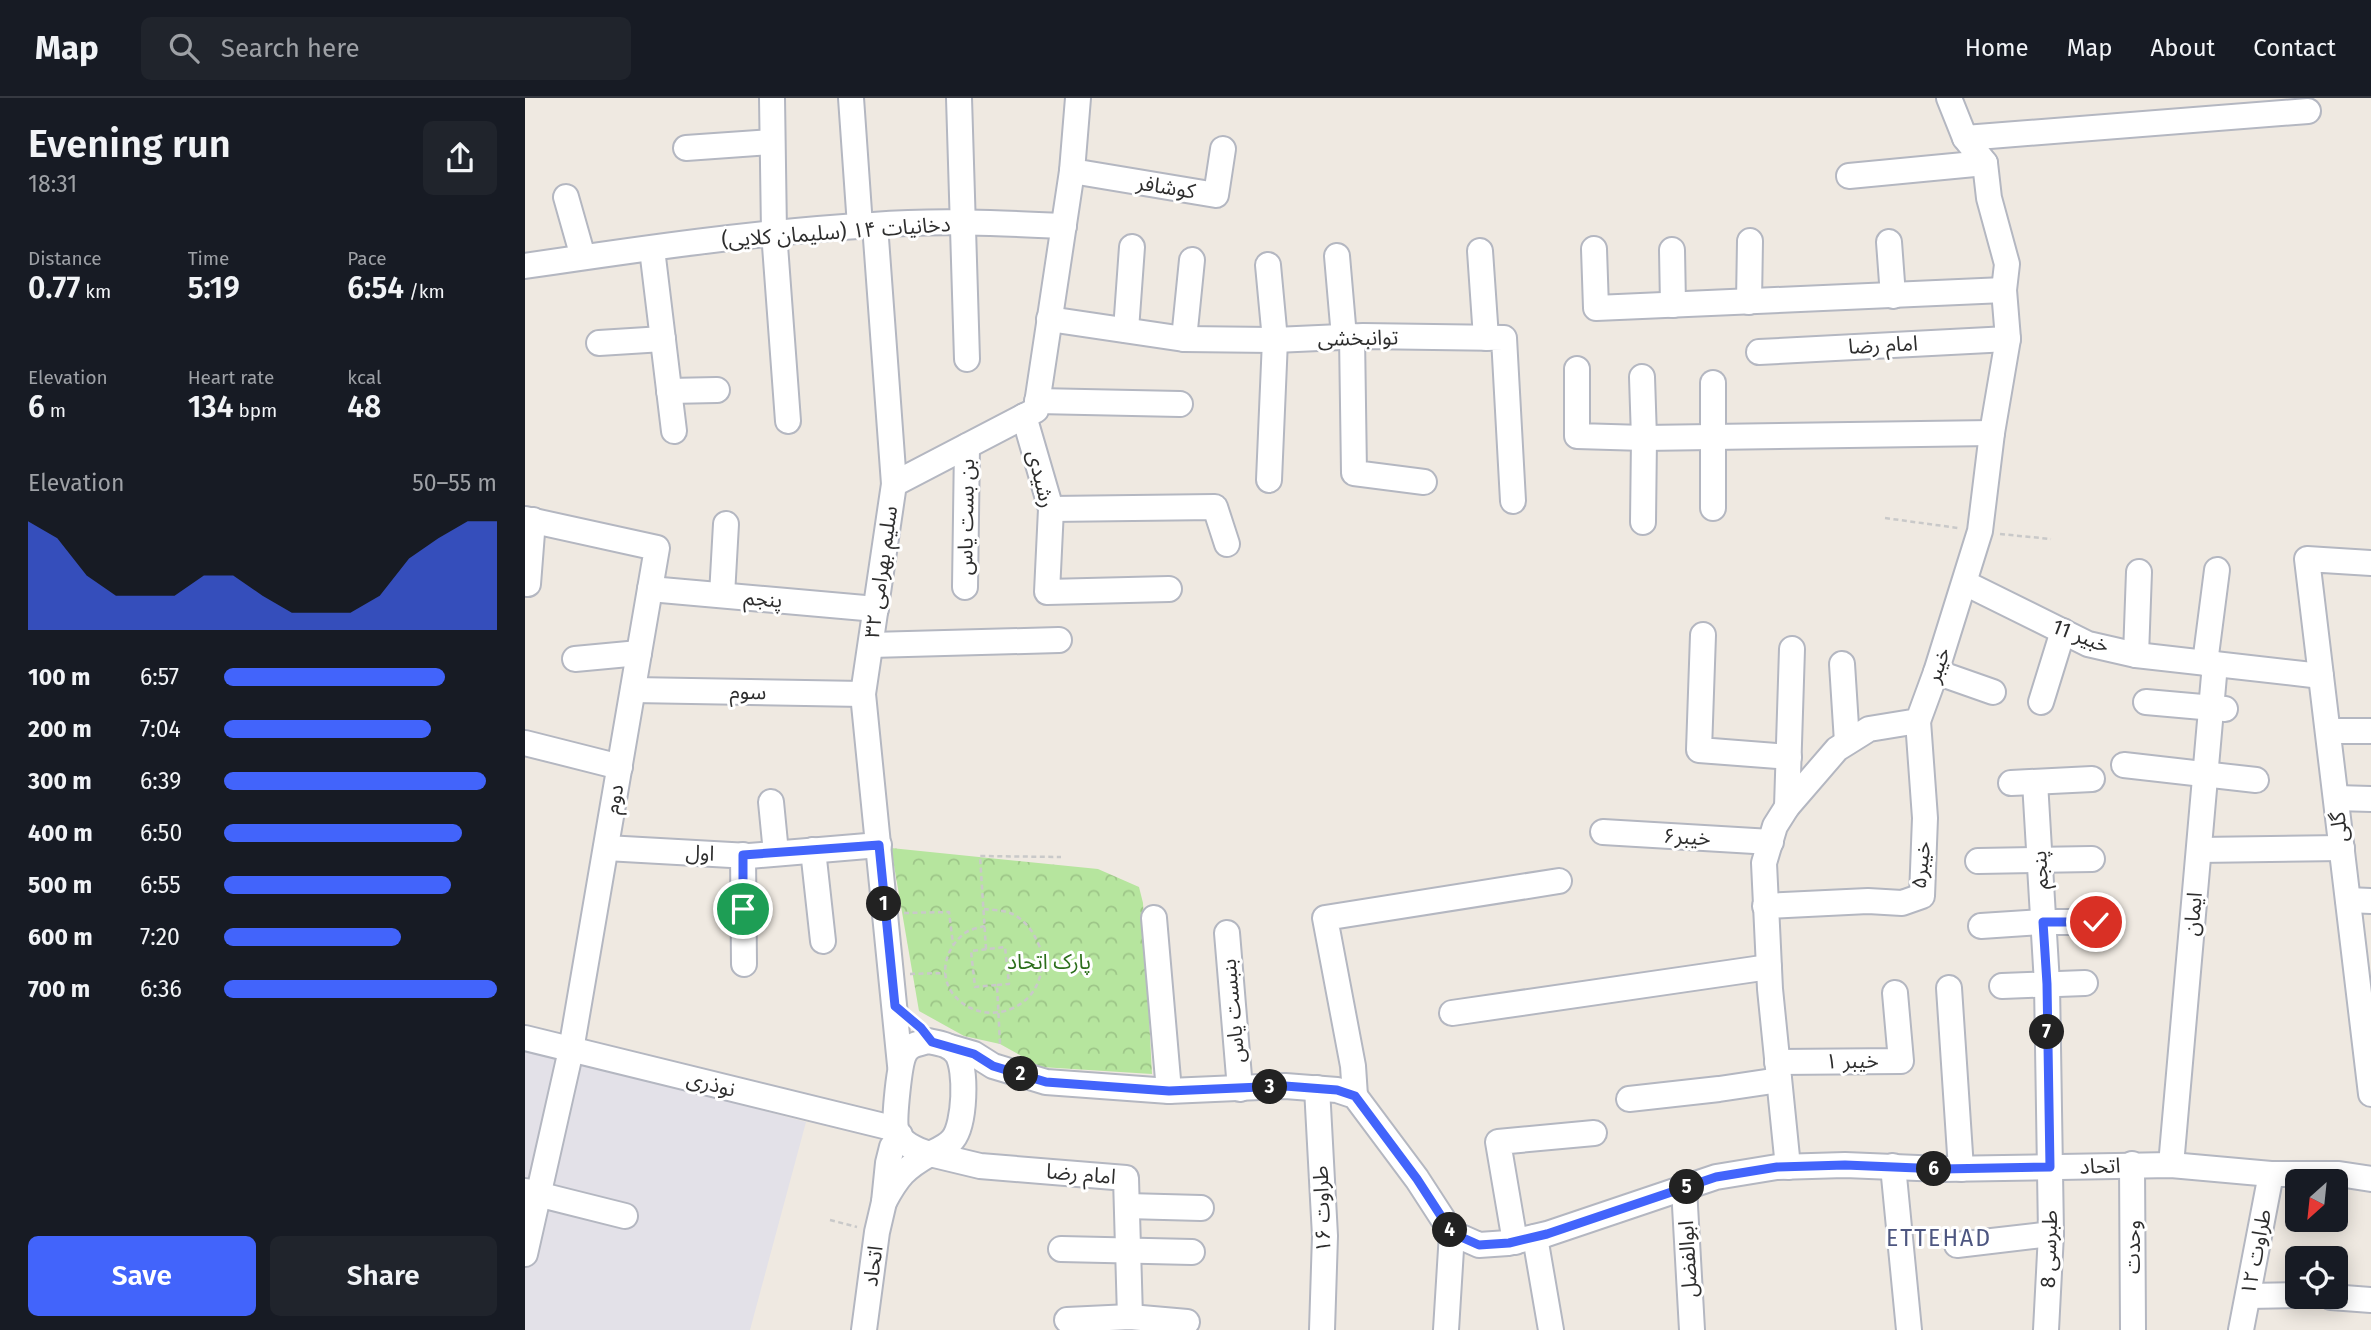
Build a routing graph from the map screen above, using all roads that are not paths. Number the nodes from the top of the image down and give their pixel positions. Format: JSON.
{"nodes":[{"id":1,"x":772,"y":98,"type":"edge"},
{"id":2,"x":851,"y":98,"type":"edge"},
{"id":3,"x":959,"y":98,"type":"edge"},
{"id":4,"x":1078,"y":98,"type":"edge"},
{"id":5,"x":1949,"y":98,"type":"edge"},
{"id":6,"x":2308,"y":111,"type":"dead end"},
{"id":7,"x":1965,"y":138,"type":"junction"},
{"id":8,"x":772,"y":142,"type":"junction"},
{"id":9,"x":686,"y":148,"type":"dead end"},
{"id":10,"x":1223,"y":149,"type":"dead end"},
{"id":11,"x":1985,"y":163,"type":"junction"},
{"id":12,"x":1072,"y":171,"type":"junction"},
{"id":13,"x":1849,"y":176,"type":"dead end"},
{"id":14,"x":566,"y":197,"type":"dead end"},
{"id":15,"x":964,"y":222,"type":"junction"},
{"id":16,"x":867,"y":225,"type":"junction"},
{"id":17,"x":1064,"y":226,"type":"junction"},
{"id":18,"x":774,"y":232,"type":"junction"},
{"id":19,"x":1750,"y":241,"type":"dead end"},
{"id":20,"x":1889,"y":242,"type":"dead end"},
{"id":21,"x":1132,"y":247,"type":"dead end"},
{"id":22,"x":652,"y":249,"type":"junction"},
{"id":23,"x":1594,"y":249,"type":"dead end"},
{"id":24,"x":1672,"y":250,"type":"dead end"},
{"id":25,"x":1480,"y":251,"type":"dead end"},
{"id":26,"x":1338,"y":256,"type":"dead end"},
{"id":27,"x":583,"y":257,"type":"junction"},
{"id":28,"x":1192,"y":260,"type":"dead end"},
{"id":29,"x":1268,"y":265,"type":"dead end"},
{"id":30,"x":525,"y":266,"type":"edge"},
{"id":31,"x":2004,"y":290,"type":"junction"},
{"id":32,"x":1893,"y":296,"type":"junction"},
{"id":33,"x":1749,"y":302,"type":"junction"},
{"id":34,"x":1673,"y":305,"type":"junction"},
{"id":35,"x":1049,"y":319,"type":"junction"},
{"id":36,"x":1126,"y":330,"type":"junction"},
{"id":37,"x":1348,"y":337,"type":"junction"},
{"id":38,"x":1486,"y":338,"type":"junction"},
{"id":39,"x":663,"y":339,"type":"junction"},
{"id":40,"x":1184,"y":339,"type":"junction"},
{"id":41,"x":2008,"y":339,"type":"junction"},
{"id":42,"x":1275,"y":340,"type":"junction"},
{"id":43,"x":599,"y":343,"type":"dead end"},
{"id":44,"x":1759,"y":352,"type":"dead end"},
{"id":45,"x":967,"y":359,"type":"dead end"},
{"id":46,"x":1577,"y":369,"type":"dead end"},
{"id":47,"x":1642,"y":377,"type":"dead end"},
{"id":48,"x":1713,"y":383,"type":"dead end"},
{"id":49,"x":717,"y":390,"type":"dead end"},
{"id":50,"x":669,"y":391,"type":"junction"},
{"id":51,"x":1180,"y":404,"type":"dead end"},
{"id":52,"x":1031,"y":409,"type":"junction"},
{"id":53,"x":788,"y":421,"type":"dead end"},
{"id":54,"x":674,"y":431,"type":"dead end"},
{"id":55,"x":1992,"y":433,"type":"junction"},
{"id":56,"x":1714,"y":437,"type":"junction"},
{"id":57,"x":1644,"y":438,"type":"junction"},
{"id":58,"x":967,"y":446,"type":"junction"},
{"id":59,"x":1269,"y":480,"type":"dead end"},
{"id":60,"x":1424,"y":482,"type":"dead end"},
{"id":61,"x":894,"y":484,"type":"junction"},
{"id":62,"x":1513,"y":501,"type":"dead end"},
{"id":63,"x":1713,"y":508,"type":"dead end"},
{"id":64,"x":1051,"y":509,"type":"junction"},
{"id":65,"x":529,"y":520,"type":"edge"},
{"id":66,"x":1643,"y":522,"type":"dead end"},
{"id":67,"x":726,"y":524,"type":"dead end"},
{"id":68,"x":1227,"y":544,"type":"dead end"},
{"id":69,"x":2371,"y":563,"type":"edge"},
{"id":70,"x":2217,"y":570,"type":"dead end"},
{"id":71,"x":2139,"y":572,"type":"dead end"},
{"id":72,"x":1965,"y":583,"type":"junction"},
{"id":73,"x":529,"y":584,"type":"dead end"},
{"id":74,"x":965,"y":587,"type":"dead end"},
{"id":75,"x":650,"y":589,"type":"junction"},
{"id":76,"x":1169,"y":589,"type":"dead end"},
{"id":77,"x":722,"y":595,"type":"junction"},
{"id":78,"x":876,"y":609,"type":"junction"},
{"id":79,"x":2063,"y":631,"type":"junction"},
{"id":80,"x":1703,"y":635,"type":"dead end"},
{"id":81,"x":1059,"y":640,"type":"dead end"},
{"id":82,"x":871,"y":645,"type":"junction"},
{"id":83,"x":1792,"y":649,"type":"dead end"},
{"id":84,"x":639,"y":653,"type":"junction"},
{"id":85,"x":2136,"y":655,"type":"junction"},
{"id":86,"x":575,"y":659,"type":"dead end"},
{"id":87,"x":2210,"y":663,"type":"junction"},
{"id":88,"x":1842,"y":664,"type":"dead end"},
{"id":89,"x":1937,"y":672,"type":"junction"},
{"id":90,"x":2321,"y":676,"type":"junction"},
{"id":91,"x":633,"y":690,"type":"junction"},
{"id":92,"x":1993,"y":692,"type":"dead end"},
{"id":93,"x":863,"y":694,"type":"junction"},
{"id":94,"x":2041,"y":702,"type":"dead end"},
{"id":95,"x":2146,"y":702,"type":"dead end"},
{"id":96,"x":2218,"y":708,"type":"junction"},
{"id":97,"x":1918,"y":721,"type":"junction"},
{"id":98,"x":2327,"y":731,"type":"junction"},
{"id":99,"x":2371,"y":731,"type":"edge"},
{"id":100,"x":525,"y":743,"type":"edge"},
{"id":101,"x":1847,"y":743,"type":"junction"},
{"id":102,"x":1789,"y":757,"type":"junction"},
{"id":103,"x":2125,"y":765,"type":"dead end"},
{"id":104,"x":619,"y":767,"type":"junction"},
{"id":105,"x":2206,"y":773,"type":"junction"},
{"id":106,"x":2092,"y":779,"type":"dead end"},
{"id":107,"x":2256,"y":780,"type":"dead end"},
{"id":108,"x":2336,"y":798,"type":"junction"},
{"id":109,"x":2371,"y":800,"type":"edge"},
{"id":110,"x":771,"y":802,"type":"dead end"},
{"id":111,"x":1787,"y":807,"type":"junction"},
{"id":112,"x":1603,"y":832,"type":"dead end"},
{"id":113,"x":1771,"y":842,"type":"junction"},
{"id":114,"x":879,"y":845,"type":"junction"},
{"id":115,"x":606,"y":848,"type":"junction"},
{"id":116,"x":2342,"y":848,"type":"junction"},
{"id":117,"x":813,"y":850,"type":"junction"},
{"id":118,"x":2199,"y":850,"type":"junction"},
{"id":119,"x":776,"y":853,"type":"junction"},
{"id":120,"x":743,"y":855,"type":"junction"},
{"id":121,"x":2039,"y":859,"type":"junction"},
{"id":122,"x":2092,"y":859,"type":"dead end"},
{"id":123,"x":1978,"y":861,"type":"dead end"},
{"id":124,"x":1559,"y":881,"type":"dead end"},
{"id":125,"x":2360,"y":901,"type":"edge"},
{"id":126,"x":1765,"y":906,"type":"junction"},
{"id":127,"x":1154,"y":918,"type":"dead end"},
{"id":128,"x":2043,"y":922,"type":"junction"},
{"id":129,"x":2096,"y":922,"type":"dead end"},
{"id":130,"x":1981,"y":926,"type":"dead end"},
{"id":131,"x":1227,"y":933,"type":"dead end"},
{"id":132,"x":823,"y":942,"type":"dead end"},
{"id":133,"x":744,"y":964,"type":"dead end"},
{"id":134,"x":1769,"y":967,"type":"junction"},
{"id":135,"x":2085,"y":982,"type":"dead end"},
{"id":136,"x":2047,"y":984,"type":"junction"},
{"id":137,"x":2002,"y":986,"type":"dead end"},
{"id":138,"x":1949,"y":988,"type":"dead end"},
{"id":139,"x":1895,"y":993,"type":"dead end"},
{"id":140,"x":2365,"y":995,"type":"edge"},
{"id":141,"x":895,"y":1006,"type":"junction"},
{"id":142,"x":1452,"y":1013,"type":"dead end"},
{"id":143,"x":525,"y":1038,"type":"edge"},
{"id":144,"x":941,"y":1044,"type":"junction"},
{"id":145,"x":571,"y":1050,"type":"junction"},
{"id":146,"x":900,"y":1065,"type":"junction"},
{"id":147,"x":997,"y":1068,"type":"junction"},
{"id":148,"x":963,"y":1070,"type":"junction"},
{"id":149,"x":1778,"y":1071,"type":"junction"},
{"id":150,"x":1317,"y":1088,"type":"junction"},
{"id":151,"x":1240,"y":1089,"type":"junction"},
{"id":152,"x":1169,"y":1091,"type":"junction"},
{"id":153,"x":2371,"y":1093,"type":"edge"},
{"id":154,"x":1355,"y":1096,"type":"junction"},
{"id":155,"x":1629,"y":1099,"type":"dead end"},
{"id":156,"x":898,"y":1132,"type":"junction"},
{"id":157,"x":957,"y":1132,"type":"junction"},
{"id":158,"x":1594,"y":1133,"type":"dead end"},
{"id":159,"x":930,"y":1154,"type":"junction"},
{"id":160,"x":2132,"y":1164,"type":"junction"},
{"id":161,"x":2171,"y":1165,"type":"junction"},
{"id":162,"x":980,"y":1166,"type":"junction"},
{"id":163,"x":1893,"y":1166,"type":"junction"},
{"id":164,"x":1788,"y":1167,"type":"junction"},
{"id":165,"x":2050,"y":1167,"type":"junction"},
{"id":166,"x":1961,"y":1169,"type":"junction"},
{"id":167,"x":2270,"y":1174,"type":"junction"},
{"id":168,"x":2371,"y":1179,"type":"edge"},
{"id":169,"x":1684,"y":1188,"type":"junction"},
{"id":170,"x":532,"y":1192,"type":"edge"},
{"id":171,"x":884,"y":1202,"type":"junction"},
{"id":172,"x":1127,"y":1206,"type":"junction"},
{"id":173,"x":1202,"y":1208,"type":"dead end"},
{"id":174,"x":625,"y":1216,"type":"dead end"},
{"id":175,"x":1452,"y":1233,"type":"junction"},
{"id":176,"x":2051,"y":1234,"type":"junction"},
{"id":177,"x":1525,"y":1239,"type":"junction"},
{"id":178,"x":1957,"y":1245,"type":"dead end"},
{"id":179,"x":1061,"y":1249,"type":"dead end"},
{"id":180,"x":1128,"y":1251,"type":"junction"},
{"id":181,"x":1192,"y":1252,"type":"dead end"},
{"id":182,"x":525,"y":1254,"type":"edge"},
{"id":183,"x":2285,"y":1295,"type":"edge"},
{"id":184,"x":2248,"y":1296,"type":"junction"},
{"id":185,"x":2348,"y":1298,"type":"edge"},
{"id":186,"x":2371,"y":1300,"type":"edge"},
{"id":187,"x":1130,"y":1317,"type":"junction"},
{"id":188,"x":1067,"y":1320,"type":"dead end"},
{"id":189,"x":1187,"y":1322,"type":"dead end"},
{"id":190,"x":864,"y":1330,"type":"edge"},
{"id":191,"x":1322,"y":1330,"type":"edge"},
{"id":192,"x":1446,"y":1330,"type":"edge"},
{"id":193,"x":1551,"y":1330,"type":"edge"},
{"id":194,"x":1692,"y":1330,"type":"edge"},
{"id":195,"x":1909,"y":1330,"type":"edge"},
{"id":196,"x":2046,"y":1330,"type":"edge"},
{"id":197,"x":2133,"y":1330,"type":"edge"},
{"id":198,"x":2241,"y":1330,"type":"edge"}],
"edges":[{"from":1,"to":8,"type":"street"},
{"from":2,"to":16,"type":"street"},
{"from":3,"to":15,"type":"street"},
{"from":4,"to":12,"type":"street"},
{"from":5,"to":7,"type":"street"},
{"from":6,"to":7,"type":"street"},
{"from":7,"to":11,"type":"street"},
{"from":8,"to":9,"type":"street"},
{"from":8,"to":18,"type":"street"},
{"from":10,"to":12,"type":"street","name":"کوشافر"},
{"from":11,"to":13,"type":"street"},
{"from":11,"to":31,"type":"street","name":"خیبر"},
{"from":12,"to":17,"type":"street"},
{"from":14,"to":27,"type":"street"},
{"from":15,"to":16,"type":"street","name":"دخانیات ۱۴ (سلیمان کلایی)"},
{"from":15,"to":17,"type":"street","name":"دخانیات ۱۴ (سلیمان کلایی)"},
{"from":15,"to":45,"type":"street"},
{"from":16,"to":18,"type":"street","name":"دخانیات ۱۴ (سلیمان کلایی)"},
{"from":16,"to":61,"type":"street"},
{"from":17,"to":35,"type":"street"},
{"from":18,"to":22,"type":"street","name":"دخانیات ۱۴ (سلیمان کلایی)"},
{"from":18,"to":53,"type":"street"},
{"from":19,"to":33,"type":"street"},
{"from":20,"to":32,"type":"street"},
{"from":21,"to":36,"type":"street"},
{"from":22,"to":27,"type":"street","name":"دخانیات ۱۴ (سلیمان کلایی)"},
{"from":22,"to":39,"type":"street"},
{"from":23,"to":34,"type":"street"},
{"from":24,"to":34,"type":"street"},
{"from":25,"to":38,"type":"street"},
{"from":26,"to":37,"type":"street"},
{"from":27,"to":30,"type":"street","name":"دخانیات ۱۴ (سلیمان کلایی)"},
{"from":28,"to":40,"type":"street"},
{"from":29,"to":42,"type":"street"},
{"from":31,"to":32,"type":"street"},
{"from":31,"to":41,"type":"street","name":"خیبر"},
{"from":32,"to":33,"type":"street"},
{"from":33,"to":34,"type":"street"},
{"from":35,"to":36,"type":"street","name":"توانبخشی"},
{"from":35,"to":52,"type":"street"},
{"from":36,"to":40,"type":"street","name":"توانبخشی"},
{"from":37,"to":38,"type":"street","name":"توانبخشی"},
{"from":37,"to":42,"type":"street","name":"توانبخشی"},
{"from":37,"to":60,"type":"street"},
{"from":38,"to":62,"type":"street"},
{"from":39,"to":43,"type":"street"},
{"from":39,"to":50,"type":"street"},
{"from":40,"to":42,"type":"street","name":"توانبخشی"},
{"from":41,"to":44,"type":"street","name":"امام رضا"},
{"from":41,"to":55,"type":"street","name":"خیبر"},
{"from":42,"to":59,"type":"street"},
{"from":46,"to":57,"type":"street"},
{"from":47,"to":57,"type":"street"},
{"from":48,"to":56,"type":"street"},
{"from":49,"to":50,"type":"street"},
{"from":50,"to":54,"type":"street"},
{"from":51,"to":52,"type":"street"},
{"from":52,"to":58,"type":"street","name":"سلیم بهرامی ۳۲"},
{"from":52,"to":64,"type":"street","name":"رشیدی"},
{"from":55,"to":56,"type":"street"},
{"from":55,"to":72,"type":"street","name":"خیبر"},
{"from":56,"to":57,"type":"street"},
{"from":56,"to":63,"type":"street"},
{"from":57,"to":66,"type":"street"},
{"from":58,"to":61,"type":"street","name":"سلیم بهرامی ۳۲"},
{"from":58,"to":74,"type":"street","name":"بن بست یاس"},
{"from":61,"to":78,"type":"street","name":"سلیم بهرامی ۳۲"},
{"from":64,"to":68,"type":"street"},
{"from":64,"to":76,"type":"street","name":"رشیدی"},
{"from":65,"to":73,"type":"street"},
{"from":65,"to":75,"type":"street","name":"دوم"},
{"from":67,"to":77,"type":"street"},
{"from":69,"to":90,"type":"street","name":"گلی"},
{"from":70,"to":87,"type":"street","name":"ایمان"},
{"from":71,"to":85,"type":"street"},
{"from":72,"to":79,"type":"street","name":"خبیر 11"},
{"from":72,"to":89,"type":"street","name":"خیبر"},
{"from":75,"to":77,"type":"street","name":"پنجم"},
{"from":75,"to":84,"type":"street","name":"دوم"},
{"from":77,"to":78,"type":"street","name":"پنجم"},
{"from":78,"to":82,"type":"street","name":"سلیم بهرامی ۳۲"},
{"from":79,"to":85,"type":"street","name":"خبیر 11"},
{"from":79,"to":94,"type":"street"},
{"from":80,"to":102,"type":"street"},
{"from":81,"to":82,"type":"street"},
{"from":82,"to":93,"type":"street","name":"سلیم بهرامی ۳۲"},
{"from":83,"to":102,"type":"street"},
{"from":84,"to":86,"type":"street"},
{"from":84,"to":91,"type":"street","name":"دوم"},
{"from":85,"to":87,"type":"street","name":"خبیر 11"},
{"from":87,"to":90,"type":"street","name":"خبیر 11"},
{"from":87,"to":96,"type":"street","name":"ایمان"},
{"from":88,"to":101,"type":"street"},
{"from":89,"to":92,"type":"street"},
{"from":89,"to":97,"type":"street","name":"خیبر"},
{"from":90,"to":98,"type":"street","name":"گلی"},
{"from":91,"to":93,"type":"street","name":"سوم"},
{"from":91,"to":104,"type":"street","name":"دوم"},
{"from":93,"to":114,"type":"street","name":"سلیم بهرامی ۳۲"},
{"from":95,"to":96,"type":"street"},
{"from":96,"to":105,"type":"street","name":"ایمان"},
{"from":97,"to":101,"type":"street"},
{"from":97,"to":126,"type":"street","name":"خیبر۵"},
{"from":98,"to":99,"type":"street"},
{"from":98,"to":108,"type":"street","name":"گلی"},
{"from":100,"to":104,"type":"street"},
{"from":101,"to":111,"type":"street"},
{"from":102,"to":111,"type":"street"},
{"from":103,"to":105,"type":"street"},
{"from":104,"to":115,"type":"street","name":"دوم"},
{"from":105,"to":107,"type":"street"},
{"from":105,"to":118,"type":"street","name":"ایمان"},
{"from":106,"to":121,"type":"street","name":"پنجم"},
{"from":108,"to":109,"type":"street"},
{"from":108,"to":116,"type":"street","name":"گلی"},
{"from":110,"to":119,"type":"street"},
{"from":111,"to":113,"type":"street"},
{"from":112,"to":113,"type":"street","name":"خیبر۶"},
{"from":113,"to":126,"type":"street"},
{"from":114,"to":117,"type":"street","name":"اول"},
{"from":114,"to":141,"type":"street","name":"سلیم بهرامی ۳۲"},
{"from":115,"to":120,"type":"street","name":"اول"},
{"from":115,"to":145,"type":"street","name":"دوم"},
{"from":116,"to":118,"type":"street"},
{"from":116,"to":125,"type":"street","name":"گلی"},
{"from":117,"to":119,"type":"street","name":"اول"},
{"from":117,"to":132,"type":"street"},
{"from":118,"to":161,"type":"street","name":"ایمان"},
{"from":119,"to":120,"type":"street","name":"اول"},
{"from":120,"to":133,"type":"street"},
{"from":121,"to":122,"type":"street"},
{"from":121,"to":123,"type":"street"},
{"from":121,"to":128,"type":"street","name":"پنجم"},
{"from":124,"to":154,"type":"street"},
{"from":125,"to":140,"type":"street","name":"گلی"},
{"from":126,"to":134,"type":"street"},
{"from":127,"to":152,"type":"street"},
{"from":128,"to":129,"type":"street"},
{"from":128,"to":130,"type":"street"},
{"from":128,"to":136,"type":"street","name":"پنجم"},
{"from":131,"to":151,"type":"street","name":"بنبست یاس"},
{"from":134,"to":142,"type":"street"},
{"from":134,"to":149,"type":"street"},
{"from":135,"to":136,"type":"street"},
{"from":136,"to":137,"type":"street"},
{"from":136,"to":165,"type":"street","name":"پنجم"},
{"from":138,"to":166,"type":"street"},
{"from":139,"to":149,"type":"street","name":"خیبر ۱"},
{"from":140,"to":153,"type":"street","name":"گلی"},
{"from":141,"to":144,"type":"street"},
{"from":141,"to":146,"type":"street","name":"سلیم بهرامی ۳۲"},
{"from":143,"to":145,"type":"street","name":"نوذری"},
{"from":144,"to":146,"type":"street"},
{"from":144,"to":147,"type":"street"},
{"from":144,"to":148,"type":"street"},
{"from":145,"to":156,"type":"street","name":"نوذری"},
{"from":145,"to":170,"type":"street","name":"دوم"},
{"from":146,"to":156,"type":"street"},
{"from":147,"to":148,"type":"street"},
{"from":147,"to":152,"type":"street"},
{"from":148,"to":157,"type":"street"},
{"from":149,"to":155,"type":"street"},
{"from":149,"to":164,"type":"street"},
{"from":150,"to":151,"type":"street"},
{"from":150,"to":154,"type":"street"},
{"from":150,"to":191,"type":"street","name":"طراوت ۱۶"},
{"from":151,"to":152,"type":"street"},
{"from":154,"to":175,"type":"street"},
{"from":156,"to":159,"type":"street"},
{"from":156,"to":171,"type":"street","name":"اتحاد"},
{"from":157,"to":159,"type":"street"},
{"from":157,"to":162,"type":"street"},
{"from":158,"to":177,"type":"street"},
{"from":159,"to":162,"type":"street","name":"امام رضا"},
{"from":159,"to":171,"type":"street","name":"اتحاد"},
{"from":160,"to":161,"type":"street","name":"اتحاد"},
{"from":160,"to":165,"type":"street","name":"اتحاد"},
{"from":160,"to":197,"type":"street","name":"وحدت"},
{"from":161,"to":167,"type":"street","name":"اتحاد"},
{"from":162,"to":172,"type":"street","name":"امام رضا"},
{"from":163,"to":164,"type":"street","name":"اتحاد"},
{"from":163,"to":166,"type":"street","name":"اتحاد"},
{"from":163,"to":195,"type":"street"},
{"from":164,"to":169,"type":"street","name":"اتحاد"},
{"from":165,"to":166,"type":"street","name":"اتحاد"},
{"from":165,"to":176,"type":"street","name":"طبرسی 8"},
{"from":167,"to":168,"type":"street","name":"اتحاد"},
{"from":167,"to":184,"type":"street","name":"طراوت ۱۲"},
{"from":169,"to":177,"type":"street","name":"اتحاد"},
{"from":169,"to":194,"type":"street","name":"ابوالفضل"},
{"from":170,"to":174,"type":"street"},
{"from":170,"to":182,"type":"street","name":"دوم"},
{"from":171,"to":190,"type":"street","name":"اتحاد"},
{"from":172,"to":173,"type":"street"},
{"from":172,"to":180,"type":"street","name":"امام رضا"},
{"from":175,"to":177,"type":"street","name":"اتحاد"},
{"from":175,"to":192,"type":"street"},
{"from":176,"to":178,"type":"street"},
{"from":176,"to":196,"type":"street","name":"طبرسی 8"},
{"from":177,"to":193,"type":"street"},
{"from":179,"to":180,"type":"street"},
{"from":180,"to":181,"type":"street"},
{"from":180,"to":187,"type":"street","name":"امام رضا"},
{"from":183,"to":184,"type":"street"},
{"from":184,"to":198,"type":"street","name":"طراوت ۱۲"},
{"from":185,"to":186,"type":"street"},
{"from":187,"to":188,"type":"street"},
{"from":187,"to":189,"type":"street"}]}
